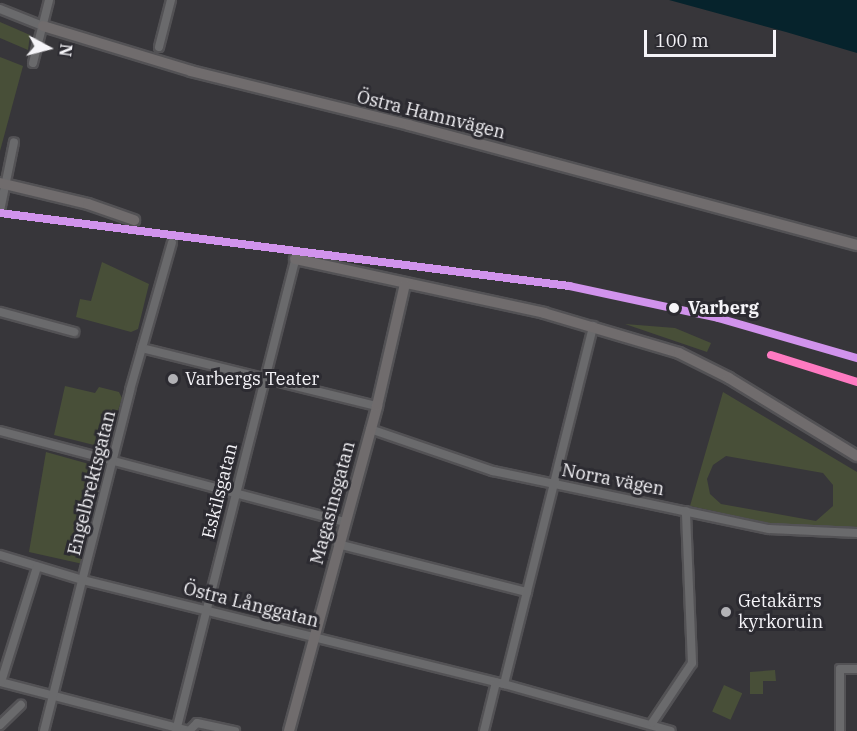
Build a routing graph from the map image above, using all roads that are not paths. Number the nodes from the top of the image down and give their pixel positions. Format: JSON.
{"nodes":[{"id":1,"x":49,"y":0,"type":"edge"},
{"id":2,"x":171,"y":0,"type":"edge"},
{"id":3,"x":0,"y":9,"type":"edge"},
{"id":4,"x":43,"y":26,"type":"junction"},
{"id":5,"x":159,"y":47,"type":"dead end"},
{"id":6,"x":33,"y":63,"type":"dead end"},
{"id":7,"x":14,"y":142,"type":"dead end"},
{"id":8,"x":3,"y":183,"type":"edge"},
{"id":9,"x":0,"y":211,"type":"edge"},
{"id":10,"x":134,"y":220,"type":"dead end"},
{"id":11,"x":172,"y":243,"type":"dead end"},
{"id":12,"x":857,"y":245,"type":"edge"},
{"id":13,"x":295,"y":259,"type":"joint"},
{"id":14,"x":405,"y":284,"type":"junction"},
{"id":15,"x":0,"y":312,"type":"edge"},
{"id":16,"x":594,"y":326,"type":"junction"},
{"id":17,"x":74,"y":332,"type":"dead end"},
{"id":18,"x":142,"y":348,"type":"junction"},
{"id":19,"x":266,"y":379,"type":"junction"},
{"id":20,"x":377,"y":406,"type":"junction"},
{"id":21,"x":370,"y":429,"type":"junction"},
{"id":22,"x":0,"y":431,"type":"edge"},
{"id":23,"x":857,"y":456,"type":"edge"},
{"id":24,"x":111,"y":463,"type":"junction"},
{"id":25,"x":554,"y":483,"type":"junction"},
{"id":26,"x":234,"y":494,"type":"junction"},
{"id":27,"x":686,"y":511,"type":"junction"},
{"id":28,"x":345,"y":522,"type":"junction"},
{"id":29,"x":857,"y":533,"type":"edge"},
{"id":30,"x":338,"y":543,"type":"junction"},
{"id":31,"x":0,"y":555,"type":"edge"},
{"id":32,"x":37,"y":567,"type":"junction"},
{"id":33,"x":83,"y":580,"type":"junction"},
{"id":34,"x":527,"y":592,"type":"junction"},
{"id":35,"x":206,"y":608,"type":"junction"},
{"id":36,"x":314,"y":637,"type":"junction"},
{"id":37,"x":857,"y":669,"type":"edge"},
{"id":38,"x":1,"y":682,"type":"edge"},
{"id":39,"x":500,"y":683,"type":"junction"},
{"id":40,"x":53,"y":694,"type":"junction"},
{"id":41,"x":21,"y":705,"type":"dead end"},
{"id":42,"x":648,"y":722,"type":"junction"},
{"id":43,"x":0,"y":725,"type":"edge"},
{"id":44,"x":176,"y":728,"type":"edge"},
{"id":45,"x":44,"y":731,"type":"edge"},
{"id":46,"x":189,"y":731,"type":"edge"},
{"id":47,"x":235,"y":731,"type":"edge"},
{"id":48,"x":289,"y":731,"type":"edge"},
{"id":49,"x":484,"y":731,"type":"edge"},
{"id":50,"x":640,"y":731,"type":"edge"},
{"id":51,"x":671,"y":731,"type":"edge"},
{"id":52,"x":840,"y":731,"type":"edge"}],
"edges":[{"from":1,"to":4,"type":"street"},
{"from":2,"to":5,"type":"street"},
{"from":3,"to":4,"type":"street","name":"Östra Hamnvägen"},
{"from":4,"to":6,"type":"street"},
{"from":4,"to":12,"type":"street","name":"Östra Hamnvägen"},
{"from":7,"to":8,"type":"street"},
{"from":8,"to":9,"type":"street"},
{"from":8,"to":10,"type":"street"},
{"from":11,"to":18,"type":"street","name":"Engelbrektsgatan"},
{"from":13,"to":14,"type":"street"},
{"from":13,"to":19,"type":"street","name":"Eskilsgatan"},
{"from":14,"to":16,"type":"street"},
{"from":14,"to":20,"type":"street","name":"Magasinsgatan"},
{"from":15,"to":17,"type":"street"},
{"from":16,"to":23,"type":"street"},
{"from":16,"to":25,"type":"street"},
{"from":18,"to":19,"type":"street"},
{"from":18,"to":24,"type":"street","name":"Engelbrektsgatan"},
{"from":19,"to":20,"type":"street"},
{"from":19,"to":26,"type":"street","name":"Eskilsgatan"},
{"from":20,"to":21,"type":"street","name":"Magasinsgatan"},
{"from":21,"to":25,"type":"street","name":"Norra vägen"},
{"from":21,"to":28,"type":"street","name":"Magasinsgatan"},
{"from":22,"to":24,"type":"street"},
{"from":24,"to":26,"type":"street"},
{"from":24,"to":33,"type":"street","name":"Engelbrektsgatan"},
{"from":25,"to":27,"type":"street","name":"Norra vägen"},
{"from":25,"to":34,"type":"street"},
{"from":26,"to":28,"type":"street"},
{"from":26,"to":35,"type":"street","name":"Eskilsgatan"},
{"from":27,"to":29,"type":"street","name":"Norra vägen"},
{"from":27,"to":42,"type":"street"},
{"from":28,"to":30,"type":"street","name":"Magasinsgatan"},
{"from":30,"to":34,"type":"street"},
{"from":30,"to":36,"type":"street","name":"Magasinsgatan"},
{"from":31,"to":32,"type":"street","name":"Östra Långgatan"},
{"from":32,"to":33,"type":"street","name":"Östra Långgatan"},
{"from":32,"to":38,"type":"street"},
{"from":33,"to":35,"type":"street","name":"Östra Långgatan"},
{"from":33,"to":40,"type":"street","name":"Engelbrektsgatan"},
{"from":34,"to":39,"type":"street"},
{"from":35,"to":36,"type":"street","name":"Östra Långgatan"},
{"from":35,"to":44,"type":"street","name":"Eskilsgatan"},
{"from":36,"to":39,"type":"street","name":"Östra Långgatan"},
{"from":36,"to":48,"type":"street","name":"Magasinsgatan"},
{"from":37,"to":52,"type":"street"},
{"from":38,"to":40,"type":"street"},
{"from":39,"to":42,"type":"street","name":"Östra Långgatan"},
{"from":39,"to":49,"type":"street"},
{"from":40,"to":44,"type":"street"},
{"from":40,"to":45,"type":"street","name":"Engelbrektsgatan"},
{"from":41,"to":43,"type":"street"},
{"from":42,"to":50,"type":"street"},
{"from":42,"to":51,"type":"street","name":"Östra Långgatan"},
{"from":44,"to":46,"type":"street"},
{"from":46,"to":47,"type":"street"}]}
